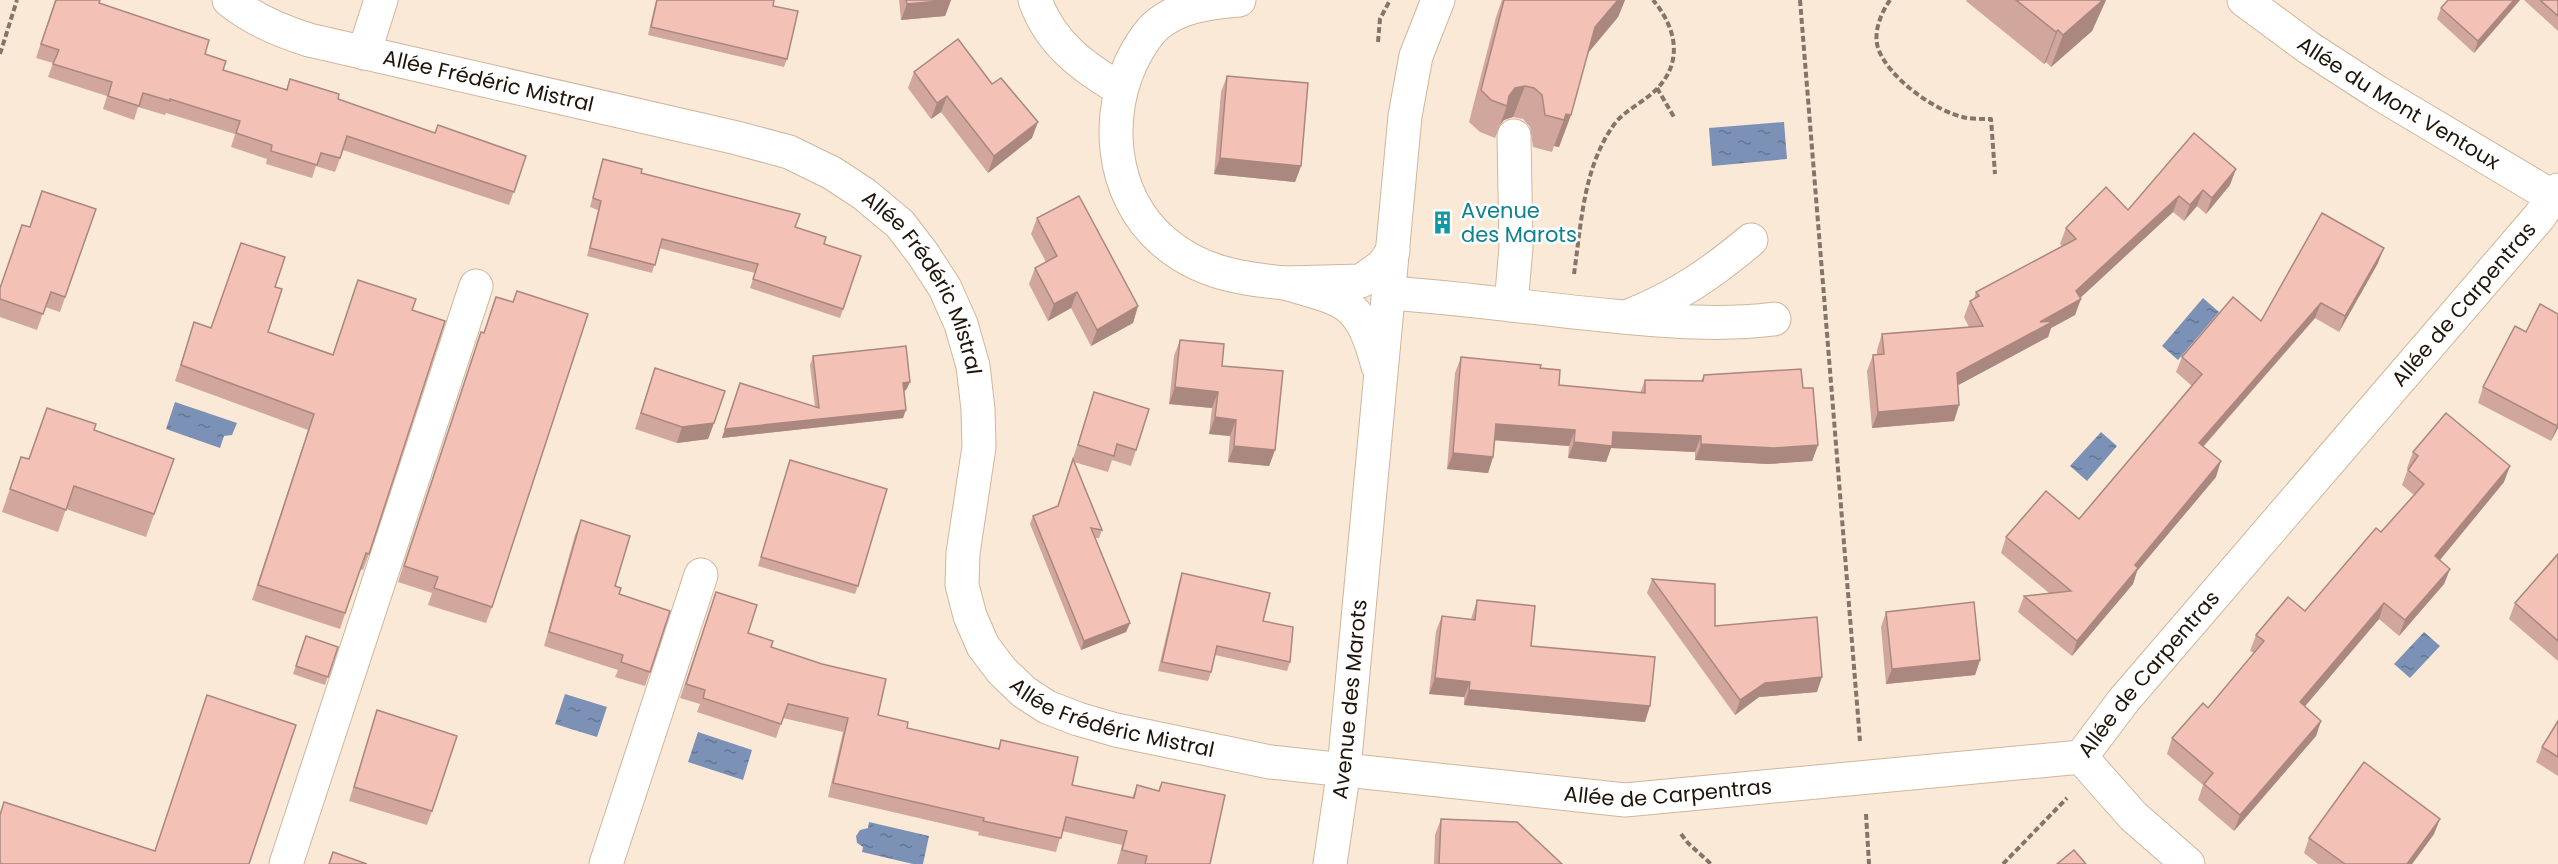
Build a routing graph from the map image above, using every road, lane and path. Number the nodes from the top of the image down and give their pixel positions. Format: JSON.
{"nodes":[{"id":1,"x":17,"y":0,"type":"edge"},
{"id":2,"x":229,"y":0,"type":"edge"},
{"id":3,"x":381,"y":0,"type":"edge"},
{"id":4,"x":1035,"y":0,"type":"edge"},
{"id":5,"x":1239,"y":0,"type":"edge"},
{"id":6,"x":1438,"y":0,"type":"edge"},
{"id":7,"x":1653,"y":0,"type":"edge"},
{"id":8,"x":1800,"y":0,"type":"edge"},
{"id":9,"x":1890,"y":0,"type":"edge"},
{"id":10,"x":2244,"y":0,"type":"edge"},
{"id":11,"x":364,"y":53,"type":"junction"},
{"id":12,"x":0,"y":54,"type":"edge"},
{"id":13,"x":1658,"y":88,"type":"junction"},
{"id":14,"x":1120,"y":89,"type":"junction"},
{"id":15,"x":1674,"y":117,"type":"dead end"},
{"id":16,"x":1514,"y":136,"type":"dead end"},
{"id":17,"x":1995,"y":174,"type":"dead end"},
{"id":18,"x":2556,"y":196,"type":"edge"},
{"id":19,"x":1751,"y":240,"type":"dead end"},
{"id":20,"x":1393,"y":251,"type":"junction"},
{"id":21,"x":1285,"y":283,"type":"junction"},
{"id":22,"x":476,"y":286,"type":"dead end"},
{"id":23,"x":1389,"y":293,"type":"junction"},
{"id":24,"x":1511,"y":304,"type":"junction"},
{"id":25,"x":1568,"y":312,"type":"junction"},
{"id":26,"x":1626,"y":317,"type":"junction"},
{"id":27,"x":1774,"y":319,"type":"dead end"},
{"id":28,"x":1381,"y":375,"type":"junction"},
{"id":29,"x":701,"y":575,"type":"dead end"},
{"id":30,"x":2087,"y":764,"type":"junction"},
{"id":31,"x":1344,"y":769,"type":"junction"},
{"id":32,"x":1863,"y":778,"type":"junction"},
{"id":33,"x":286,"y":864,"type":"edge"},
{"id":34,"x":606,"y":864,"type":"edge"},
{"id":35,"x":1330,"y":864,"type":"edge"},
{"id":36,"x":1869,"y":864,"type":"edge"},
{"id":37,"x":2003,"y":864,"type":"edge"},
{"id":38,"x":2188,"y":864,"type":"edge"}],
"edges":[{"from":1,"to":12,"type":"path"},
{"from":2,"to":11,"type":"street","name":"Allée Frédéric Mistral"},
{"from":3,"to":11,"type":"street"},
{"from":4,"to":14,"type":"street"},
{"from":5,"to":14,"type":"street"},
{"from":6,"to":20,"type":"street","name":"Avenue des Marots"},
{"from":7,"to":13,"type":"path"},
{"from":8,"to":32,"type":"path"},
{"from":9,"to":17,"type":"path"},
{"from":10,"to":18,"type":"street","name":"Allée du Mont Ventoux"},
{"from":11,"to":31,"type":"street","name":"Allée Frédéric Mistral"},
{"from":13,"to":15,"type":"path"},
{"from":13,"to":25,"type":"path"},
{"from":14,"to":21,"type":"street"},
{"from":16,"to":24,"type":"street"},
{"from":18,"to":30,"type":"street","name":"Allée de Carpentras"},
{"from":19,"to":26,"type":"street"},
{"from":20,"to":21,"type":"street"},
{"from":20,"to":23,"type":"street","name":"Avenue des Marots"},
{"from":21,"to":28,"type":"street"},
{"from":22,"to":33,"type":"street"},
{"from":23,"to":24,"type":"street"},
{"from":23,"to":28,"type":"street","name":"Avenue des Marots"},
{"from":24,"to":25,"type":"street"},
{"from":25,"to":26,"type":"street"},
{"from":26,"to":27,"type":"street"},
{"from":28,"to":31,"type":"street","name":"Avenue des Marots"},
{"from":29,"to":34,"type":"street"},
{"from":30,"to":32,"type":"street","name":"Allée de Carpentras"},
{"from":30,"to":37,"type":"path"},
{"from":30,"to":38,"type":"street"},
{"from":31,"to":32,"type":"street","name":"Allée de Carpentras"},
{"from":31,"to":35,"type":"street","name":"Avenue des Marots"},
{"from":32,"to":36,"type":"path"}]}
